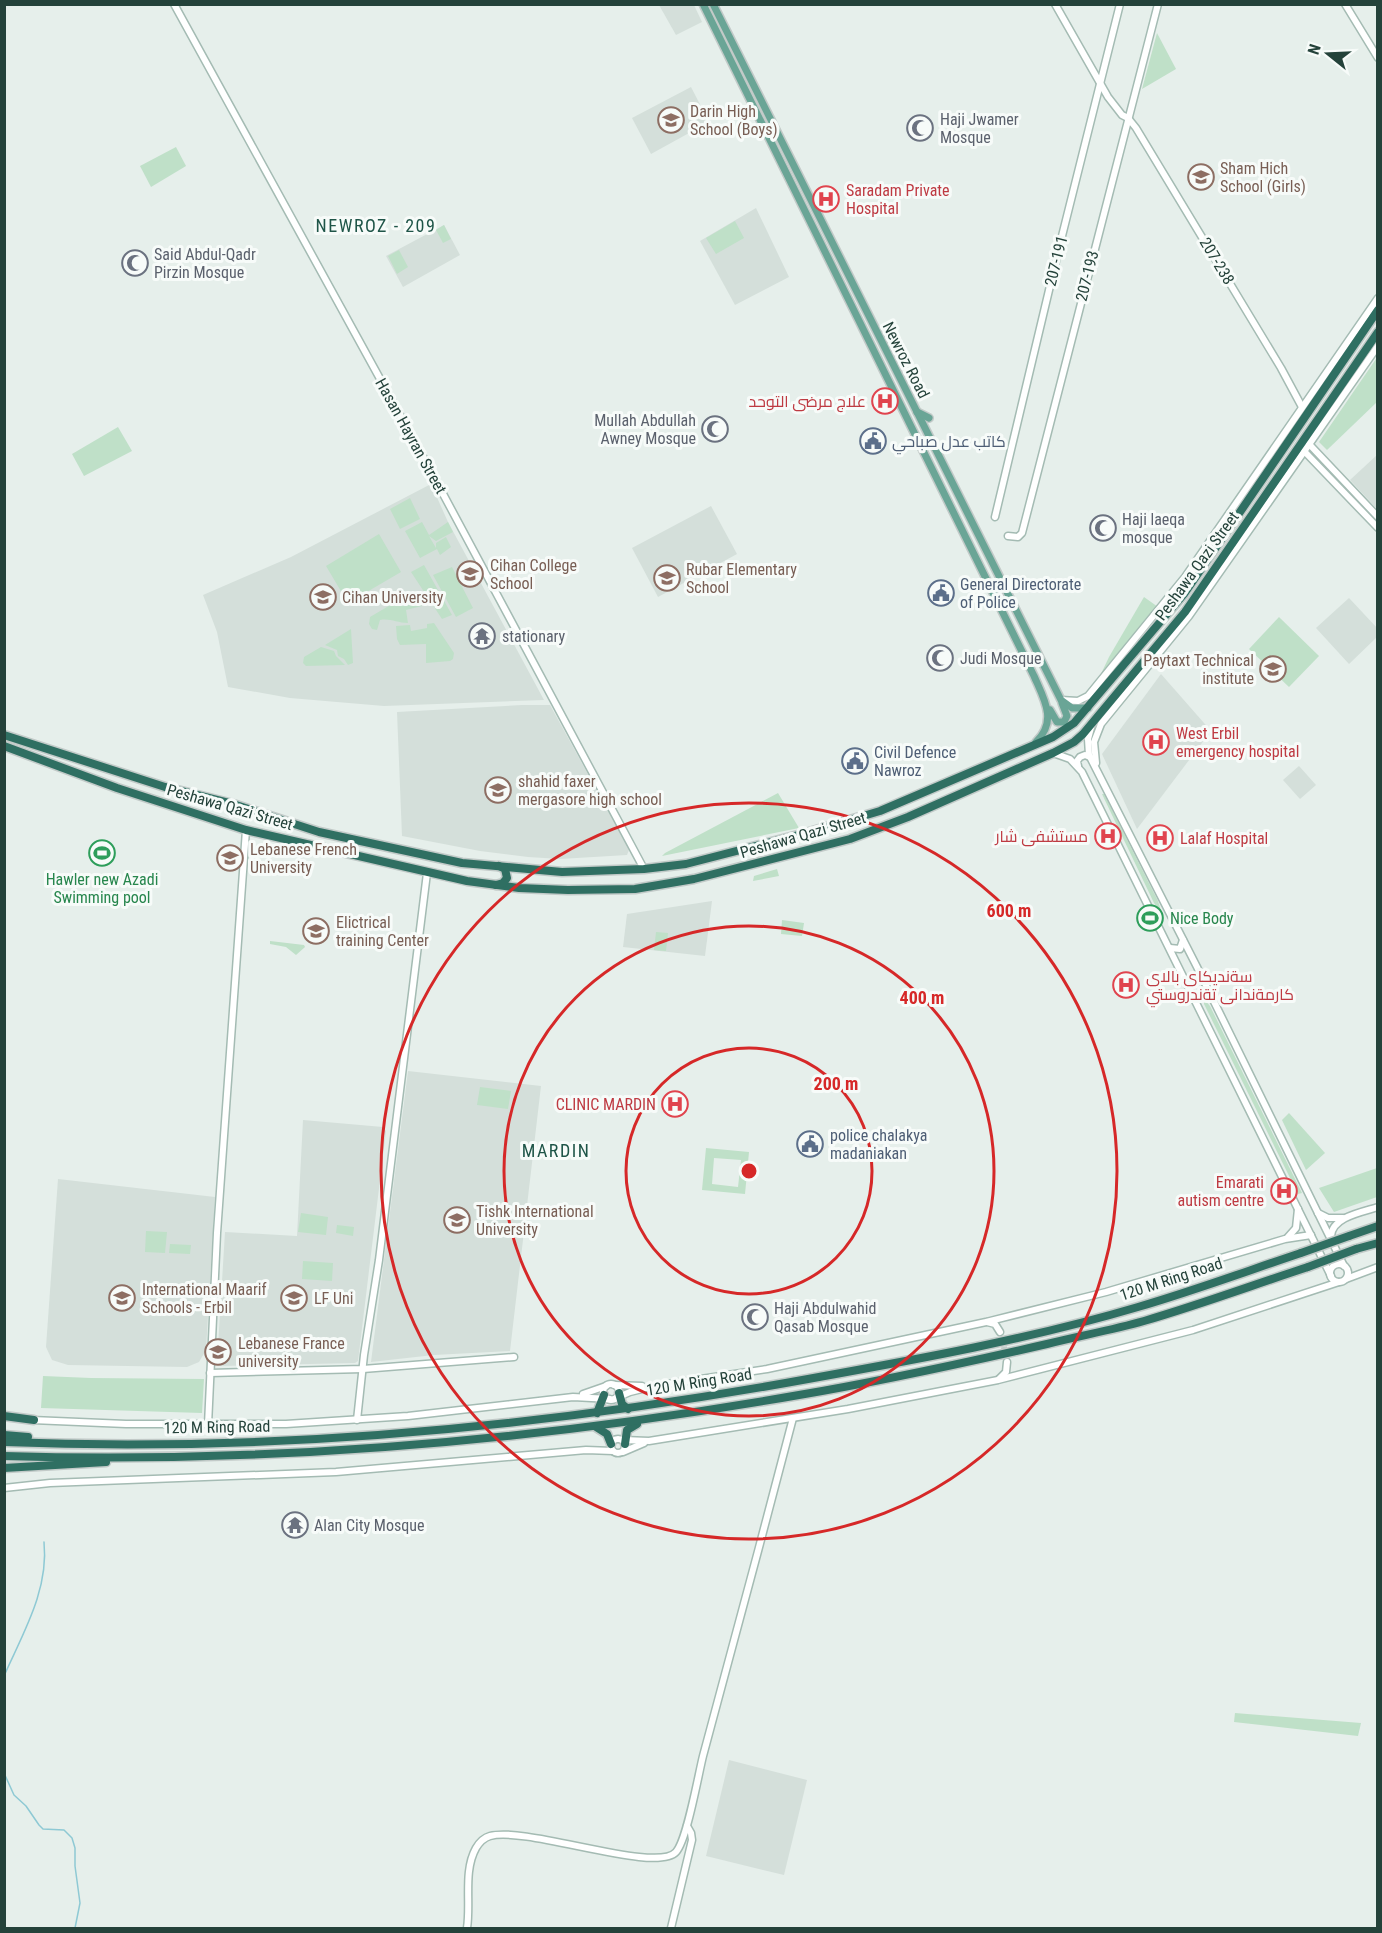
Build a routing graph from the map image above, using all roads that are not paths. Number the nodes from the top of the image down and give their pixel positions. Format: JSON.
{"nodes":[{"id":1,"x":174,"y":4,"type":"edge"},
{"id":2,"x":702,"y":4,"type":"edge"},
{"id":3,"x":713,"y":4,"type":"edge"},
{"id":4,"x":1055,"y":4,"type":"edge"},
{"id":5,"x":1119,"y":4,"type":"edge"},
{"id":6,"x":1158,"y":4,"type":"edge"},
{"id":7,"x":1345,"y":4,"type":"edge"},
{"id":8,"x":1377,"y":58,"type":"edge"},
{"id":9,"x":1100,"y":81,"type":"junction"},
{"id":10,"x":749,"y":99,"type":"junction"},
{"id":11,"x":747,"y":110,"type":"dead end"},
{"id":12,"x":1128,"y":118,"type":"junction"},
{"id":13,"x":833,"y":227,"type":"dead end"},
{"id":14,"x":830,"y":238,"type":"junction"},
{"id":15,"x":1377,"y":298,"type":"edge"},
{"id":16,"x":1377,"y":310,"type":"edge"},
{"id":17,"x":873,"y":325,"type":"junction"},
{"id":18,"x":863,"y":328,"type":"junction"},
{"id":19,"x":1377,"y":332,"type":"edge"},
{"id":20,"x":877,"y":333,"type":"junction"},
{"id":21,"x":868,"y":338,"type":"junction"},
{"id":22,"x":1377,"y":346,"type":"edge"},
{"id":23,"x":1347,"y":355,"type":"junction"},
{"id":24,"x":1357,"y":362,"type":"junction"},
{"id":25,"x":1333,"y":374,"type":"junction"},
{"id":26,"x":1344,"y":381,"type":"junction"},
{"id":27,"x":1302,"y":407,"type":"junction"},
{"id":28,"x":917,"y":412,"type":"junction"},
{"id":29,"x":930,"y":418,"type":"dead end"},
{"id":30,"x":1284,"y":439,"type":"junction"},
{"id":31,"x":1304,"y":445,"type":"junction"},
{"id":32,"x":995,"y":517,"type":"dead end"},
{"id":33,"x":1377,"y":517,"type":"edge"},
{"id":34,"x":1377,"y":528,"type":"edge"},
{"id":35,"x":1008,"y":536,"type":"dead end"},
{"id":36,"x":996,"y":556,"type":"dead end"},
{"id":37,"x":993,"y":565,"type":"junction"},
{"id":38,"x":1150,"y":627,"type":"junction"},
{"id":39,"x":1061,"y":700,"type":"junction"},
{"id":40,"x":1048,"y":708,"type":"junction"},
{"id":41,"x":1088,"y":708,"type":"junction"},
{"id":42,"x":1104,"y":715,"type":"junction"},
{"id":43,"x":1092,"y":723,"type":"junction"},
{"id":44,"x":4,"y":730,"type":"edge"},
{"id":45,"x":4,"y":735,"type":"edge"},
{"id":46,"x":34,"y":744,"type":"junction"},
{"id":47,"x":1032,"y":746,"type":"junction"},
{"id":48,"x":4,"y":747,"type":"edge"},
{"id":49,"x":1053,"y":753,"type":"junction"},
{"id":50,"x":1090,"y":757,"type":"junction"},
{"id":51,"x":1078,"y":766,"type":"junction"},
{"id":52,"x":1097,"y":769,"type":"junction"},
{"id":53,"x":1107,"y":788,"type":"junction"},
{"id":54,"x":1094,"y":795,"type":"junction"},
{"id":55,"x":855,"y":819,"type":"junction"},
{"id":56,"x":829,"y":827,"type":"junction"},
{"id":57,"x":246,"y":830,"type":"junction"},
{"id":58,"x":860,"y":836,"type":"junction"},
{"id":59,"x":834,"y":844,"type":"junction"},
{"id":60,"x":499,"y":866,"type":"junction"},
{"id":61,"x":524,"y":869,"type":"junction"},
{"id":62,"x":644,"y":869,"type":"junction"},
{"id":63,"x":428,"y":873,"type":"junction"},
{"id":64,"x":496,"y":885,"type":"junction"},
{"id":65,"x":526,"y":888,"type":"junction"},
{"id":66,"x":1183,"y":939,"type":"junction"},
{"id":67,"x":1170,"y":948,"type":"junction"},
{"id":68,"x":1197,"y":967,"type":"junction"},
{"id":69,"x":1184,"y":976,"type":"junction"},
{"id":70,"x":1307,"y":1192,"type":"junction"},
{"id":71,"x":1294,"y":1199,"type":"junction"},
{"id":72,"x":1298,"y":1207,"type":"junction"},
{"id":73,"x":1377,"y":1207,"type":"edge"},
{"id":74,"x":1318,"y":1213,"type":"junction"},
{"id":75,"x":1346,"y":1217,"type":"junction"},
{"id":76,"x":1377,"y":1226,"type":"edge"},
{"id":77,"x":1311,"y":1235,"type":"junction"},
{"id":78,"x":1285,"y":1239,"type":"junction"},
{"id":79,"x":1331,"y":1240,"type":"junction"},
{"id":80,"x":1377,"y":1243,"type":"edge"},
{"id":81,"x":1377,"y":1267,"type":"edge"},
{"id":82,"x":1345,"y":1268,"type":"junction"},
{"id":83,"x":1364,"y":1272,"type":"junction"},
{"id":84,"x":1336,"y":1280,"type":"junction"},
{"id":85,"x":986,"y":1322,"type":"junction"},
{"id":86,"x":1000,"y":1332,"type":"tunnel mouth"},
{"id":87,"x":439,"y":1356,"type":"dead end"},
{"id":88,"x":514,"y":1357,"type":"dead end"},
{"id":89,"x":1007,"y":1362,"type":"tunnel mouth"},
{"id":90,"x":435,"y":1363,"type":"junction"},
{"id":91,"x":363,"y":1369,"type":"junction"},
{"id":92,"x":210,"y":1371,"type":"junction"},
{"id":93,"x":998,"y":1380,"type":"junction"},
{"id":94,"x":654,"y":1386,"type":"junction"},
{"id":95,"x":611,"y":1394,"type":"junction"},
{"id":96,"x":573,"y":1397,"type":"junction"},
{"id":97,"x":628,"y":1409,"type":"junction"},
{"id":98,"x":597,"y":1413,"type":"junction"},
{"id":99,"x":4,"y":1418,"type":"edge"},
{"id":100,"x":793,"y":1418,"type":"junction"},
{"id":101,"x":34,"y":1420,"type":"joint"},
{"id":102,"x":357,"y":1420,"type":"junction"},
{"id":103,"x":648,"y":1420,"type":"junction"},
{"id":104,"x":208,"y":1425,"type":"junction"},
{"id":105,"x":595,"y":1427,"type":"junction"},
{"id":106,"x":4,"y":1435,"type":"edge"},
{"id":107,"x":649,"y":1441,"type":"junction"},
{"id":108,"x":4,"y":1442,"type":"edge"},
{"id":109,"x":106,"y":1444,"type":"junction"},
{"id":110,"x":612,"y":1444,"type":"junction"},
{"id":111,"x":624,"y":1444,"type":"junction"},
{"id":112,"x":4,"y":1456,"type":"edge"},
{"id":113,"x":140,"y":1458,"type":"junction"},
{"id":114,"x":4,"y":1464,"type":"edge"},
{"id":115,"x":58,"y":1465,"type":"junction"},
{"id":116,"x":4,"y":1468,"type":"edge"},
{"id":117,"x":4,"y":1488,"type":"edge"},
{"id":118,"x":687,"y":1826,"type":"junction"},
{"id":119,"x":467,"y":1929,"type":"edge"},
{"id":120,"x":671,"y":1929,"type":"edge"}],
"edges":[{"from":1,"to":62,"type":"street","name":"Hasan Hayran Street"},
{"from":2,"to":10,"type":"main road","name":"Newroz Road"},
{"from":3,"to":14,"type":"main road","name":"Newroz Road"},
{"from":4,"to":9,"type":"street","name":"207-238"},
{"from":5,"to":9,"type":"street","name":"207-191"},
{"from":6,"to":12,"type":"street","name":"207-193"},
{"from":7,"to":8,"type":"street"},
{"from":9,"to":12,"type":"street","name":"207-238"},
{"from":9,"to":32,"type":"street","name":"207-191"},
{"from":10,"to":11,"type":"main road"},
{"from":10,"to":18,"type":"main road","name":"Newroz Road"},
{"from":12,"to":27,"type":"street","name":"207-238"},
{"from":12,"to":35,"type":"street","name":"207-193"},
{"from":13,"to":14,"type":"main road"},
{"from":14,"to":17,"type":"main road","name":"Newroz Road"},
{"from":15,"to":27,"type":"street"},
{"from":16,"to":23,"type":"highway","name":"Peshawa Qazi Street"},
{"from":17,"to":18,"type":"main road"},
{"from":17,"to":20,"type":"main road","name":"Newroz Road"},
{"from":18,"to":21,"type":"main road","name":"Newroz Road"},
{"from":19,"to":24,"type":"highway","name":"Peshawa Qazi Street"},
{"from":20,"to":21,"type":"main road"},
{"from":20,"to":28,"type":"main road","name":"Newroz Road"},
{"from":21,"to":40,"type":"main road","name":"Newroz Road"},
{"from":22,"to":31,"type":"street"},
{"from":23,"to":24,"type":"highway"},
{"from":23,"to":25,"type":"highway","name":"Peshawa Qazi Street"},
{"from":24,"to":26,"type":"highway","name":"Peshawa Qazi Street"},
{"from":25,"to":26,"type":"highway"},
{"from":25,"to":30,"type":"highway","name":"Peshawa Qazi Street"},
{"from":26,"to":31,"type":"highway","name":"Peshawa Qazi Street"},
{"from":27,"to":30,"type":"street"},
{"from":28,"to":29,"type":"main road"},
{"from":28,"to":37,"type":"main road","name":"Newroz Road"},
{"from":30,"to":38,"type":"highway","name":"Peshawa Qazi Street"},
{"from":31,"to":33,"type":"street"},
{"from":31,"to":34,"type":"street"},
{"from":31,"to":42,"type":"highway","name":"Peshawa Qazi Street"},
{"from":36,"to":37,"type":"main road"},
{"from":37,"to":39,"type":"main road","name":"Newroz Road"},
{"from":38,"to":39,"type":"street"},
{"from":38,"to":41,"type":"highway","name":"Peshawa Qazi Street"},
{"from":39,"to":40,"type":"main road"},
{"from":39,"to":41,"type":"main road"},
{"from":40,"to":47,"type":"main road"},
{"from":41,"to":47,"type":"highway","name":"Peshawa Qazi Street"},
{"from":42,"to":43,"type":"highway","name":"Peshawa Qazi Street"},
{"from":42,"to":52,"type":"street"},
{"from":43,"to":49,"type":"highway","name":"Peshawa Qazi Street"},
{"from":43,"to":50,"type":"street"},
{"from":44,"to":46,"type":"highway","name":"Peshawa Qazi Street"},
{"from":45,"to":46,"type":"highway","name":"Peshawa Qazi Street"},
{"from":46,"to":60,"type":"highway","name":"Peshawa Qazi Street"},
{"from":47,"to":55,"type":"highway","name":"Peshawa Qazi Street"},
{"from":48,"to":57,"type":"highway","name":"Peshawa Qazi Street"},
{"from":49,"to":51,"type":"street"},
{"from":49,"to":58,"type":"highway","name":"Peshawa Qazi Street"},
{"from":50,"to":51,"type":"street"},
{"from":50,"to":52,"type":"street"},
{"from":51,"to":54,"type":"street"},
{"from":52,"to":53,"type":"street"},
{"from":53,"to":54,"type":"street"},
{"from":53,"to":66,"type":"street"},
{"from":54,"to":67,"type":"street"},
{"from":55,"to":56,"type":"highway","name":"Peshawa Qazi Street"},
{"from":55,"to":58,"type":"highway"},
{"from":56,"to":59,"type":"highway"},
{"from":56,"to":62,"type":"highway","name":"Peshawa Qazi Street"},
{"from":57,"to":63,"type":"highway","name":"Peshawa Qazi Street"},
{"from":57,"to":92,"type":"street"},
{"from":58,"to":59,"type":"highway","name":"Peshawa Qazi Street"},
{"from":59,"to":65,"type":"highway","name":"Peshawa Qazi Street"},
{"from":60,"to":61,"type":"highway","name":"Peshawa Qazi Street"},
{"from":60,"to":64,"type":"highway"},
{"from":61,"to":62,"type":"highway","name":"Peshawa Qazi Street"},
{"from":61,"to":65,"type":"highway"},
{"from":63,"to":64,"type":"highway","name":"Peshawa Qazi Street"},
{"from":63,"to":91,"type":"street"},
{"from":64,"to":65,"type":"highway","name":"Peshawa Qazi Street"},
{"from":66,"to":67,"type":"street"},
{"from":66,"to":68,"type":"street"},
{"from":67,"to":69,"type":"street"},
{"from":68,"to":69,"type":"street"},
{"from":68,"to":70,"type":"street"},
{"from":69,"to":71,"type":"street"},
{"from":70,"to":71,"type":"street"},
{"from":70,"to":74,"type":"street"},
{"from":71,"to":72,"type":"street"},
{"from":72,"to":77,"type":"street"},
{"from":72,"to":78,"type":"street"},
{"from":73,"to":75,"type":"street"},
{"from":74,"to":75,"type":"street"},
{"from":74,"to":79,"type":"street"},
{"from":75,"to":79,"type":"street"},
{"from":76,"to":97,"type":"highway","name":"120 M Ring Road","bridge":true},
{"from":77,"to":78,"type":"street"},
{"from":77,"to":84,"type":"street"},
{"from":78,"to":85,"type":"street"},
{"from":79,"to":82,"type":"street"},
{"from":80,"to":103,"type":"highway","name":"120 M Ring Road","bridge":true},
{"from":81,"to":83,"type":"street"},
{"from":82,"to":83,"type":"street"},
{"from":82,"to":84,"type":"street"},
{"from":82,"to":84,"type":"street"},
{"from":83,"to":84,"type":"street"},
{"from":84,"to":93,"type":"street"},
{"from":85,"to":86,"type":"street"},
{"from":85,"to":94,"type":"street"},
{"from":87,"to":90,"type":"street"},
{"from":88,"to":90,"type":"street"},
{"from":89,"to":93,"type":"street"},
{"from":90,"to":91,"type":"street"},
{"from":91,"to":92,"type":"street"},
{"from":91,"to":102,"type":"street"},
{"from":92,"to":104,"type":"street"},
{"from":93,"to":100,"type":"street"},
{"from":94,"to":95,"type":"street"},
{"from":94,"to":95,"type":"street"},
{"from":95,"to":96,"type":"street"},
{"from":95,"to":96,"type":"street"},
{"from":95,"to":97,"type":"highway"},
{"from":95,"to":98,"type":"highway"},
{"from":96,"to":102,"type":"street"},
{"from":97,"to":98,"type":"highway","name":"120 M Ring Road"},
{"from":98,"to":109,"type":"highway","name":"120 M Ring Road"},
{"from":99,"to":101,"type":"highway"},
{"from":100,"to":107,"type":"street"},
{"from":100,"to":118,"type":"street"},
{"from":101,"to":104,"type":"street"},
{"from":102,"to":104,"type":"street"},
{"from":103,"to":105,"type":"highway","name":"120 M Ring Road"},
{"from":103,"to":111,"type":"highway"},
{"from":105,"to":110,"type":"highway"},
{"from":105,"to":113,"type":"highway","name":"120 M Ring Road"},
{"from":106,"to":109,"type":"highway"},
{"from":107,"to":111,"type":"street"},
{"from":107,"to":111,"type":"street"},
{"from":108,"to":109,"type":"highway","name":"120 M Ring Road"},
{"from":110,"to":111,"type":"street"},
{"from":110,"to":111,"type":"street"},
{"from":110,"to":117,"type":"street"},
{"from":112,"to":113,"type":"highway","name":"120 M Ring Road"},
{"from":113,"to":115,"type":"highway"},
{"from":114,"to":115,"type":"highway"},
{"from":115,"to":116,"type":"highway"},
{"from":118,"to":119,"type":"street"},
{"from":118,"to":120,"type":"street"}]}
